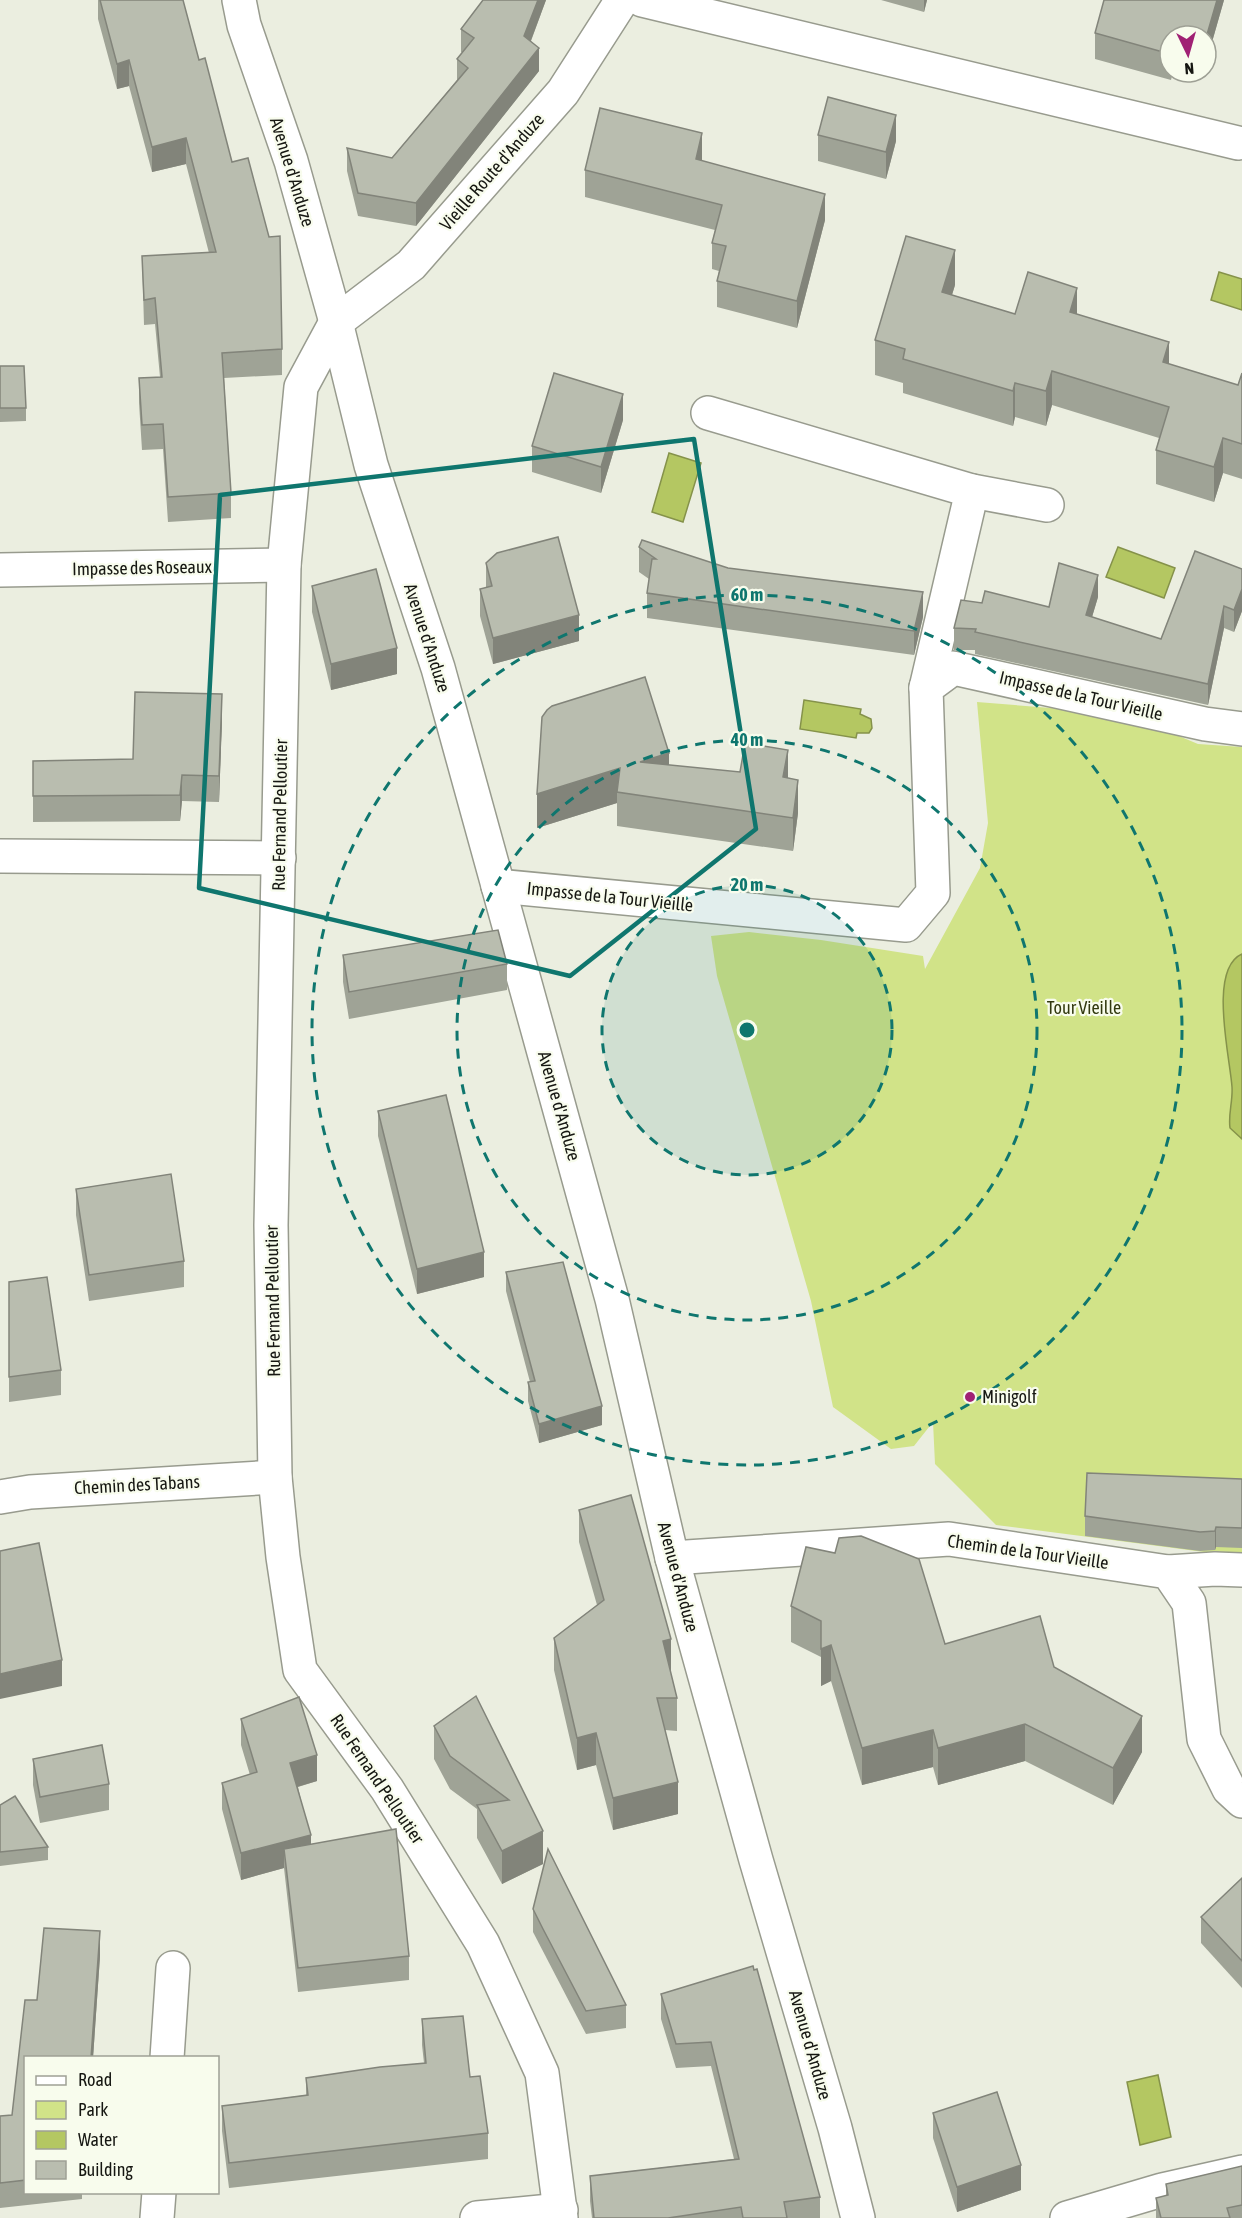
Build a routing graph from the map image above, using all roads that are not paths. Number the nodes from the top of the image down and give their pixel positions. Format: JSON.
{"nodes":[{"id":1,"x":239,"y":0,"type":"edge"},
{"id":2,"x":622,"y":0,"type":"edge"},
{"id":3,"x":642,"y":0,"type":"edge"},
{"id":4,"x":1238,"y":143,"type":"dead end"},
{"id":5,"x":336,"y":322,"type":"junction"},
{"id":6,"x":708,"y":412,"type":"dead end"},
{"id":7,"x":972,"y":490,"type":"junction"},
{"id":8,"x":1047,"y":505,"type":"dead end"},
{"id":9,"x":284,"y":565,"type":"junction"},
{"id":10,"x":0,"y":570,"type":"edge"},
{"id":11,"x":926,"y":688,"type":"junction"},
{"id":12,"x":1242,"y":729,"type":"edge"},
{"id":13,"x":0,"y":856,"type":"edge"},
{"id":14,"x":279,"y":858,"type":"junction"},
{"id":15,"x":498,"y":886,"type":"junction"},
{"id":16,"x":275,"y":1477,"type":"junction"},
{"id":17,"x":0,"y":1497,"type":"edge"},
{"id":18,"x":672,"y":1558,"type":"junction"},
{"id":19,"x":1242,"y":1570,"type":"edge"},
{"id":20,"x":1168,"y":1572,"type":"junction"},
{"id":21,"x":1242,"y":1801,"type":"edge"},
{"id":22,"x":173,"y":1968,"type":"dead end"},
{"id":23,"x":167,"y":2056,"type":"edge"},
{"id":24,"x":1242,"y":2172,"type":"edge"},
{"id":25,"x":159,"y":2194,"type":"edge"},
{"id":26,"x":561,"y":2214,"type":"edge"},
{"id":27,"x":157,"y":2218,"type":"edge"},
{"id":28,"x":477,"y":2218,"type":"edge"},
{"id":29,"x":858,"y":2218,"type":"edge"},
{"id":30,"x":1067,"y":2218,"type":"edge"}],
"edges":[{"from":1,"to":5,"type":"street","name":"Avenue d'Anduze"},
{"from":2,"to":5,"type":"street","name":"Vieille Route d'Anduze"},
{"from":3,"to":4,"type":"street"},
{"from":5,"to":9,"type":"street","name":"Rue Fernand Pelloutier"},
{"from":5,"to":15,"type":"street","name":"Avenue d'Anduze"},
{"from":6,"to":7,"type":"street"},
{"from":7,"to":8,"type":"street"},
{"from":7,"to":11,"type":"street","name":"Impasse de la Tour Vieille"},
{"from":9,"to":10,"type":"street","name":"Impasse des Roseaux"},
{"from":9,"to":14,"type":"street","name":"Rue Fernand Pelloutier"},
{"from":11,"to":12,"type":"street","name":"Impasse de la Tour Vieille"},
{"from":11,"to":15,"type":"street","name":"Impasse de la Tour Vieille"},
{"from":13,"to":14,"type":"street"},
{"from":14,"to":16,"type":"street","name":"Rue Fernand Pelloutier"},
{"from":15,"to":18,"type":"street","name":"Avenue d'Anduze"},
{"from":16,"to":17,"type":"street","name":"Chemin des Tabans"},
{"from":16,"to":26,"type":"street","name":"Rue Fernand Pelloutier"},
{"from":18,"to":20,"type":"street","name":"Chemin de la Tour Vieille"},
{"from":18,"to":29,"type":"street","name":"Avenue d'Anduze"},
{"from":19,"to":20,"type":"street","name":"Chemin de la Tour Vieille"},
{"from":20,"to":21,"type":"street"},
{"from":22,"to":23,"type":"street"},
{"from":24,"to":30,"type":"street"},
{"from":25,"to":27,"type":"street"},
{"from":26,"to":28,"type":"street"}]}
